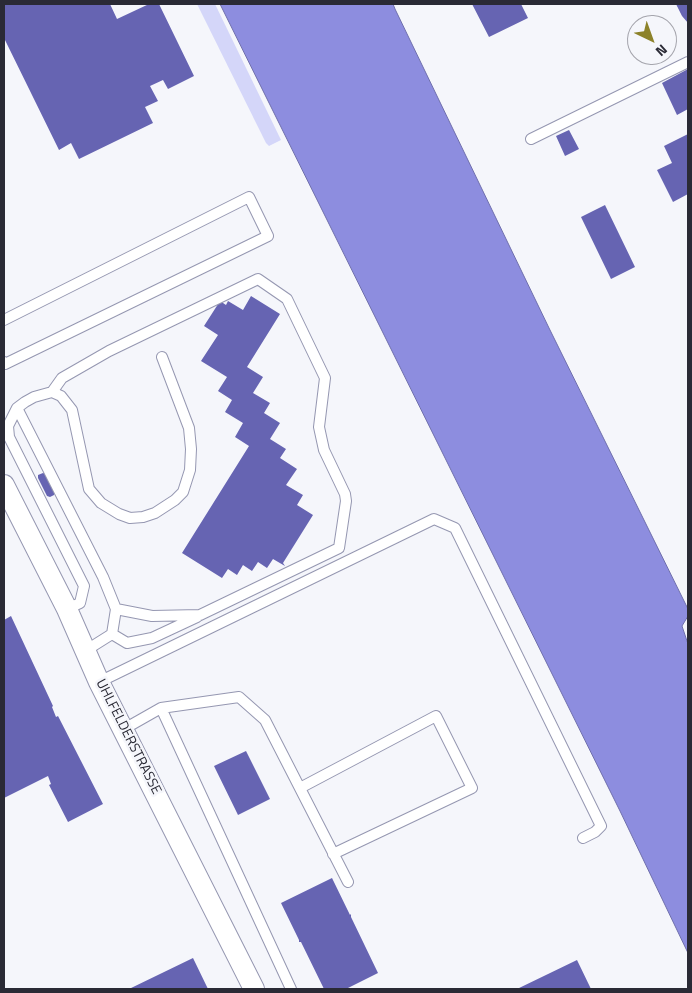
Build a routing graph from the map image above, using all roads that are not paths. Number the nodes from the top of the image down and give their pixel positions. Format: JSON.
{"nodes":[{"id":1,"x":688,"y":62,"type":"edge"},
{"id":2,"x":531,"y":139,"type":"dead end"},
{"id":3,"x":4,"y":320,"type":"edge"},
{"id":4,"x":162,"y":357,"type":"dead end"},
{"id":5,"x":4,"y":362,"type":"edge"},
{"id":6,"x":52,"y":392,"type":"junction"},
{"id":7,"x":17,"y":408,"type":"junction"},
{"id":8,"x":4,"y":485,"type":"edge"},
{"id":9,"x":67,"y":609,"type":"junction"},
{"id":10,"x":116,"y":609,"type":"junction"},
{"id":11,"x":200,"y":615,"type":"junction"},
{"id":12,"x":112,"y":634,"type":"junction"},
{"id":13,"x":85,"y":651,"type":"junction"},
{"id":14,"x":100,"y":682,"type":"junction"},
{"id":15,"x":161,"y":708,"type":"junction"},
{"id":16,"x":124,"y":729,"type":"junction"},
{"id":17,"x":300,"y":788,"type":"junction"},
{"id":18,"x":583,"y":838,"type":"dead end"},
{"id":19,"x":334,"y":854,"type":"junction"},
{"id":20,"x":348,"y":882,"type":"dead end"},
{"id":21,"x":254,"y":989,"type":"edge"},
{"id":22,"x":291,"y":989,"type":"edge"}],
"edges":[{"from":1,"to":2,"type":"lane"},
{"from":3,"to":5,"type":"lane"},
{"from":4,"to":6,"type":"lane"},
{"from":6,"to":7,"type":"lane"},
{"from":6,"to":11,"type":"lane"},
{"from":7,"to":9,"type":"lane"},
{"from":7,"to":10,"type":"lane"},
{"from":8,"to":9,"type":"street","name":"UHLFELDERSTRASSE"},
{"from":9,"to":13,"type":"street","name":"UHLFELDERSTRASSE"},
{"from":10,"to":11,"type":"lane"},
{"from":10,"to":12,"type":"lane"},
{"from":11,"to":12,"type":"lane"},
{"from":12,"to":13,"type":"lane"},
{"from":13,"to":14,"type":"street","name":"UHLFELDERSTRASSE"},
{"from":14,"to":16,"type":"street","name":"UHLFELDERSTRASSE"},
{"from":14,"to":18,"type":"lane"},
{"from":15,"to":16,"type":"lane"},
{"from":15,"to":17,"type":"lane"},
{"from":15,"to":22,"type":"lane"},
{"from":16,"to":21,"type":"street","name":"UHLFELDERSTRASSE"},
{"from":17,"to":19,"type":"lane"},
{"from":17,"to":19,"type":"lane"},
{"from":19,"to":20,"type":"lane"}]}
